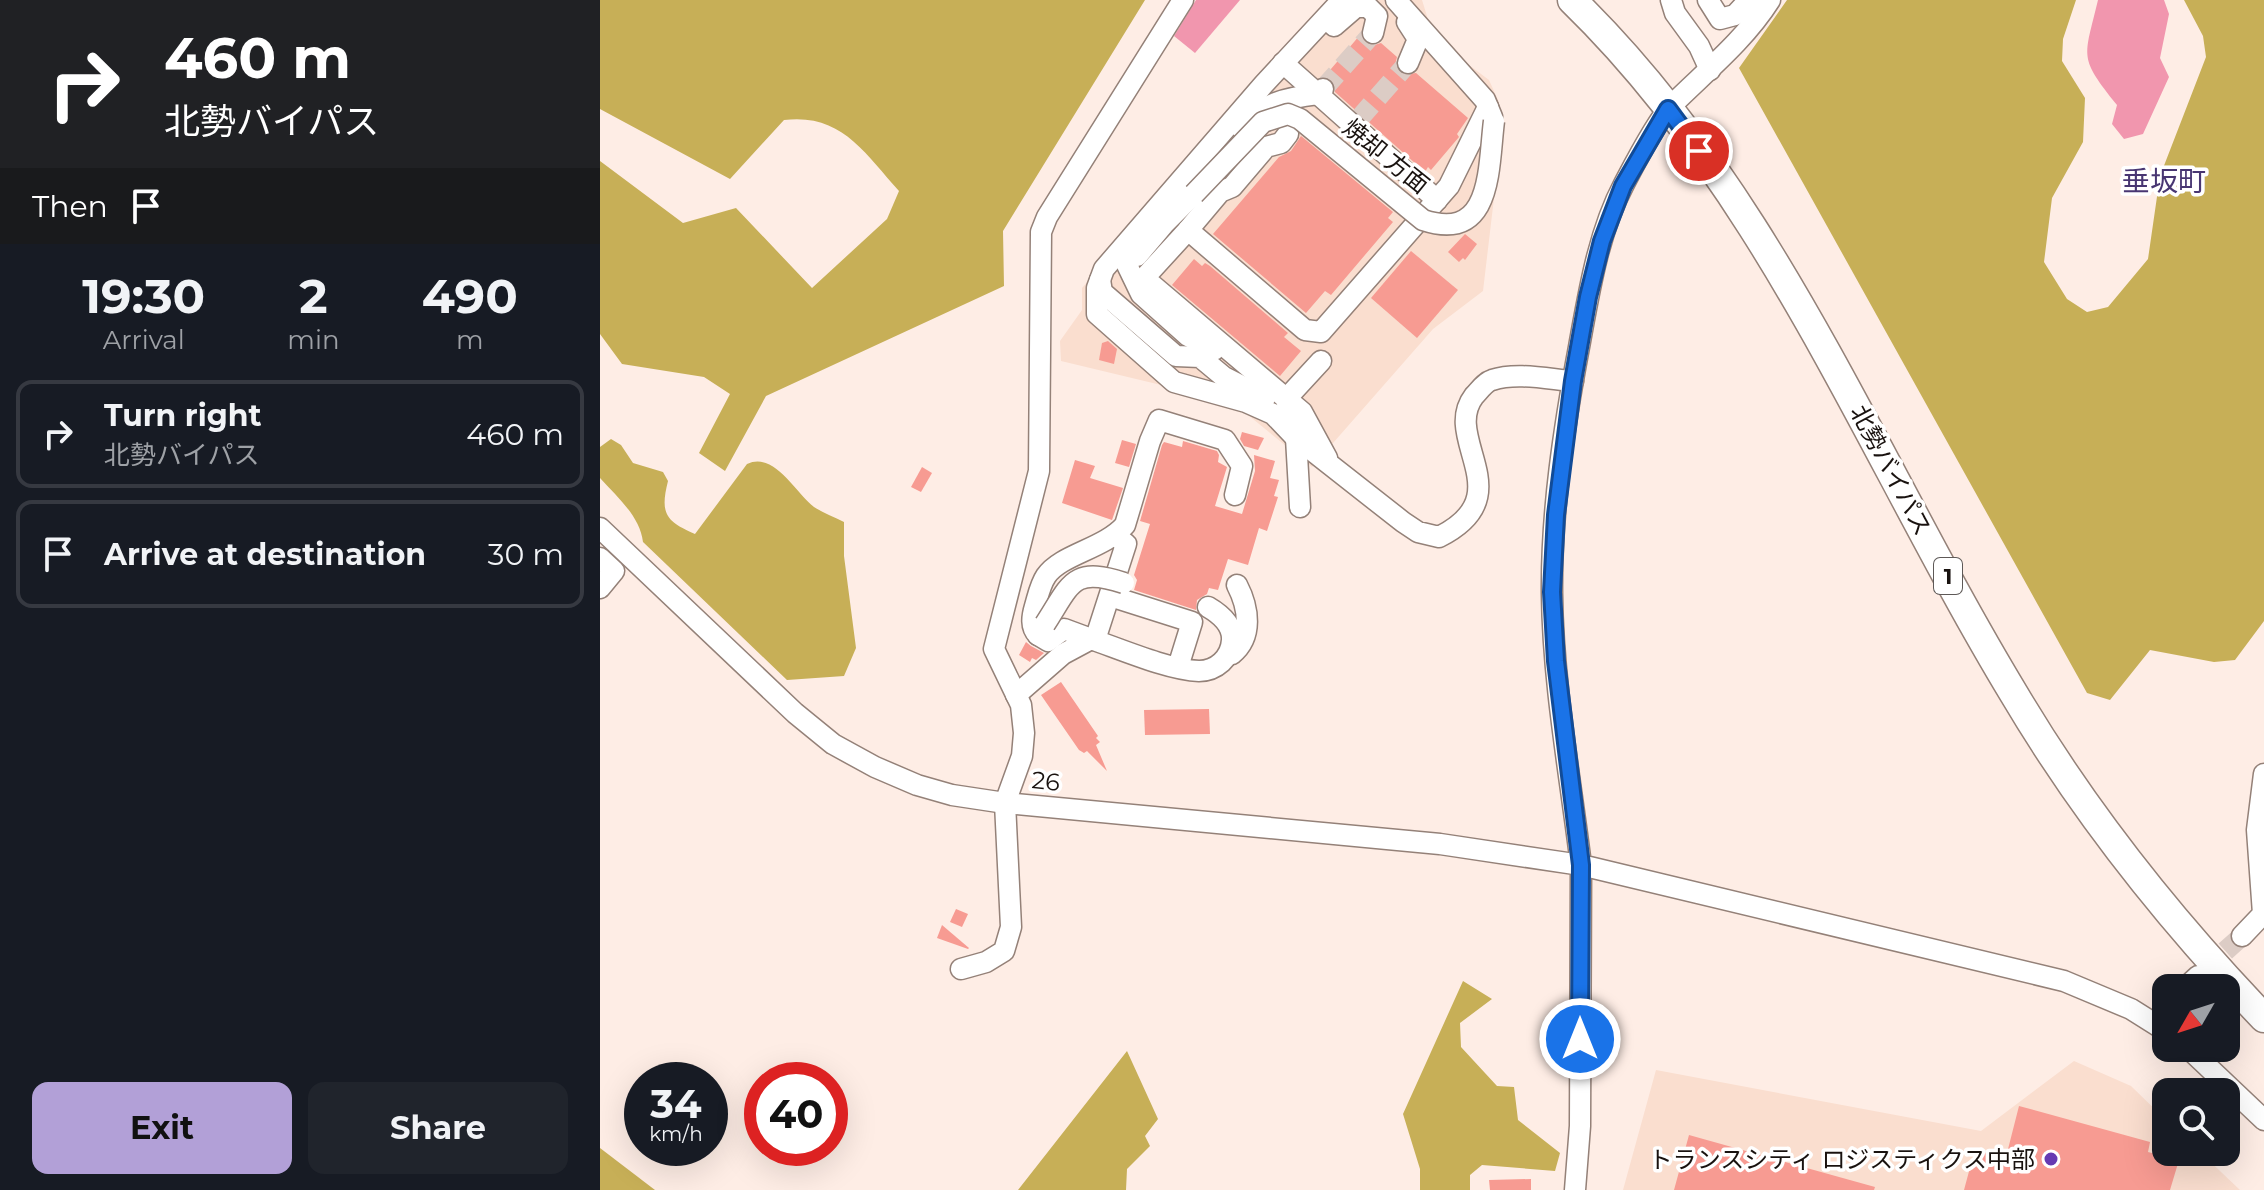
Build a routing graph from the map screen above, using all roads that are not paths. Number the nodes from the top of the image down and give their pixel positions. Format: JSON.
{"nodes":[{"id":1,"x":1183,"y":0,"type":"edge"},
{"id":2,"x":1342,"y":0,"type":"edge"},
{"id":3,"x":1572,"y":0,"type":"edge"},
{"id":4,"x":1671,"y":0,"type":"edge"},
{"id":5,"x":1708,"y":0,"type":"edge"},
{"id":6,"x":1749,"y":0,"type":"edge"},
{"id":7,"x":1770,"y":0,"type":"edge"},
{"id":8,"x":1398,"y":2,"type":"edge"},
{"id":9,"x":1373,"y":33,"type":"dead end"},
{"id":10,"x":1408,"y":63,"type":"tunnel mouth"},
{"id":11,"x":1287,"y":66,"type":"junction"},
{"id":12,"x":1710,"y":70,"type":"junction"},
{"id":13,"x":1320,"y":92,"type":"junction"},
{"id":14,"x":1668,"y":109,"type":"junction"},
{"id":15,"x":1491,"y":114,"type":"junction"},
{"id":16,"x":1288,"y":134,"type":"dead end"},
{"id":17,"x":1186,"y":198,"type":"junction"},
{"id":18,"x":1437,"y":200,"type":"junction"},
{"id":19,"x":1188,"y":230,"type":"junction"},
{"id":20,"x":1138,"y":275,"type":"junction"},
{"id":21,"x":1100,"y":280,"type":"junction"},
{"id":22,"x":1321,"y":361,"type":"dead end"},
{"id":23,"x":1573,"y":381,"type":"junction"},
{"id":24,"x":1280,"y":406,"type":"junction"},
{"id":25,"x":1296,"y":438,"type":"junction"},
{"id":26,"x":1331,"y":465,"type":"junction"},
{"id":27,"x":1235,"y":495,"type":"dead end"},
{"id":28,"x":1300,"y":507,"type":"dead end"},
{"id":29,"x":600,"y":528,"type":"edge"},
{"id":30,"x":1116,"y":536,"type":"junction"},
{"id":31,"x":600,"y":558,"type":"edge"},
{"id":32,"x":1237,"y":585,"type":"dead end"},
{"id":33,"x":600,"y":588,"type":"edge"},
{"id":34,"x":1117,"y":589,"type":"junction"},
{"id":35,"x":1208,"y":607,"type":"dead end"},
{"id":36,"x":1042,"y":630,"type":"junction"},
{"id":37,"x":1093,"y":640,"type":"junction"},
{"id":38,"x":1225,"y":659,"type":"junction"},
{"id":39,"x":1178,"y":667,"type":"junction"},
{"id":40,"x":1016,"y":695,"type":"junction"},
{"id":41,"x":2264,"y":774,"type":"edge"},
{"id":42,"x":1005,"y":803,"type":"junction"},
{"id":43,"x":1581,"y":865,"type":"junction"},
{"id":44,"x":2242,"y":936,"type":"tunnel mouth"},
{"id":45,"x":961,"y":969,"type":"dead end"},
{"id":46,"x":2264,"y":1018,"type":"edge"},
{"id":47,"x":2152,"y":1023,"type":"edge"},
{"id":48,"x":2203,"y":1062,"type":"edge"},
{"id":49,"x":2264,"y":1120,"type":"edge"},
{"id":50,"x":1575,"y":1190,"type":"edge"}],
"edges":[{"from":1,"to":40,"type":"street"},
{"from":2,"to":11,"type":"street"},
{"from":3,"to":14,"type":"highway","name":"北勢バイパス","number":"1"},
{"from":4,"to":12,"type":"street"},
{"from":5,"to":6,"type":"street"},
{"from":7,"to":12,"type":"street"},
{"from":8,"to":10,"type":"street"},
{"from":8,"to":15,"type":"street"},
{"from":9,"to":11,"type":"street"},
{"from":11,"to":13,"type":"street"},
{"from":11,"to":21,"type":"street"},
{"from":12,"to":14,"type":"street"},
{"from":13,"to":17,"type":"street"},
{"from":13,"to":18,"type":"street"},
{"from":14,"to":23,"type":"street"},
{"from":14,"to":46,"type":"highway","name":"北勢バイパス","number":"1"},
{"from":15,"to":17,"type":"street","name":"焼却 方面","bridge":true},
{"from":15,"to":18,"type":"street"},
{"from":16,"to":19,"type":"street"},
{"from":17,"to":20,"type":"street"},
{"from":18,"to":19,"type":"street"},
{"from":19,"to":20,"type":"street"},
{"from":20,"to":24,"type":"street"},
{"from":21,"to":24,"type":"street"},
{"from":21,"to":24,"type":"street"},
{"from":22,"to":24,"type":"street"},
{"from":23,"to":26,"type":"street"},
{"from":23,"to":43,"type":"street"},
{"from":24,"to":25,"type":"street"},
{"from":24,"to":26,"type":"street"},
{"from":25,"to":26,"type":"street"},
{"from":25,"to":28,"type":"street"},
{"from":27,"to":30,"type":"street"},
{"from":29,"to":42,"type":"street","name":"26"},
{"from":30,"to":34,"type":"street"},
{"from":30,"to":36,"type":"street"},
{"from":31,"to":33,"type":"street"},
{"from":32,"to":38,"type":"street"},
{"from":34,"to":36,"type":"street","bridge":true},
{"from":34,"to":37,"type":"street"},
{"from":34,"to":39,"type":"street"},
{"from":35,"to":38,"type":"street"},
{"from":36,"to":37,"type":"street"},
{"from":37,"to":39,"type":"street"},
{"from":37,"to":40,"type":"street"},
{"from":38,"to":39,"type":"street"},
{"from":40,"to":42,"type":"street"},
{"from":41,"to":44,"type":"street"},
{"from":42,"to":43,"type":"street","name":"26"},
{"from":42,"to":45,"type":"street"},
{"from":43,"to":47,"type":"street","name":"26"},
{"from":43,"to":50,"type":"street"},
{"from":48,"to":49,"type":"street"}]}
